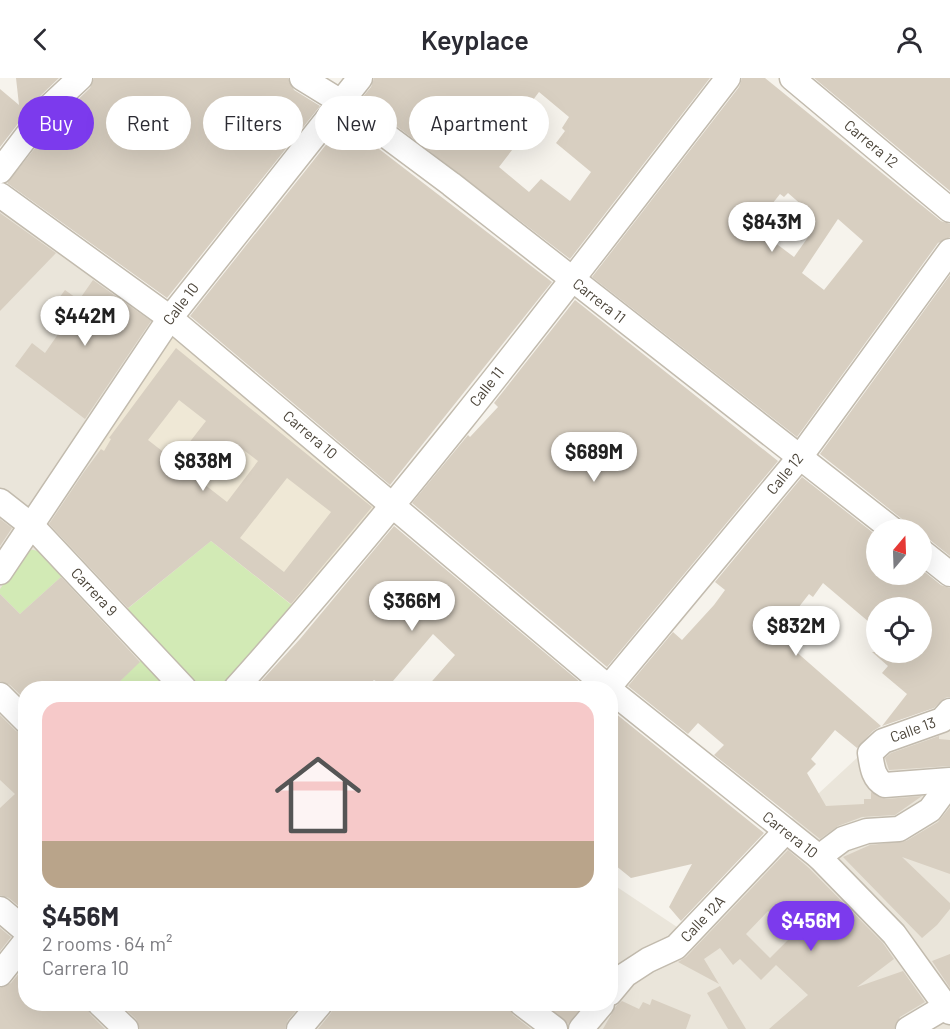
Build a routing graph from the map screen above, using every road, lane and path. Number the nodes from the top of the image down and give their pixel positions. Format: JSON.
{"nodes":[{"id":1,"x":80,"y":78,"type":"edge"},
{"id":2,"x":302,"y":78,"type":"edge"},
{"id":3,"x":360,"y":78,"type":"edge"},
{"id":4,"x":728,"y":78,"type":"edge"},
{"id":5,"x":792,"y":78,"type":"edge"},
{"id":6,"x":331,"y":96,"type":"edge"},
{"id":7,"x":346,"y":96,"type":"edge"},
{"id":8,"x":315,"y":135,"type":"edge"},
{"id":9,"x":397,"y":143,"type":"edge"},
{"id":10,"x":0,"y":171,"type":"edge"},
{"id":11,"x":0,"y":195,"type":"edge"},
{"id":12,"x":950,"y":210,"type":"edge"},
{"id":13,"x":950,"y":251,"type":"edge"},
{"id":14,"x":572,"y":280,"type":"junction"},
{"id":15,"x":170,"y":318,"type":"junction"},
{"id":16,"x":800,"y":457,"type":"junction"},
{"id":17,"x":0,"y":501,"type":"edge"},
{"id":18,"x":393,"y":505,"type":"junction"},
{"id":19,"x":879,"y":519,"type":"edge"},
{"id":20,"x":32,"y":526,"type":"junction"},
{"id":21,"x":932,"y":560,"type":"edge"},
{"id":22,"x":0,"y":572,"type":"edge"},
{"id":23,"x":950,"y":574,"type":"edge"},
{"id":24,"x":177,"y":681,"type":"edge"},
{"id":25,"x":242,"y":681,"type":"edge"},
{"id":26,"x":600,"y":681,"type":"edge"},
{"id":27,"x":616,"y":681,"type":"edge"},
{"id":28,"x":0,"y":695,"type":"edge"},
{"id":29,"x":618,"y":696,"type":"edge"},
{"id":30,"x":950,"y":711,"type":"edge"},
{"id":31,"x":18,"y":712,"type":"edge"},
{"id":32,"x":950,"y":782,"type":"edge"},
{"id":33,"x":785,"y":832,"type":"junction"},
{"id":34,"x":819,"y":857,"type":"junction"},
{"id":35,"x":0,"y":909,"type":"edge"},
{"id":36,"x":18,"y":924,"type":"edge"},
{"id":37,"x":18,"y":951,"type":"edge"},
{"id":38,"x":0,"y":974,"type":"edge"},
{"id":39,"x":618,"y":983,"type":"edge"},
{"id":40,"x":948,"y":1007,"type":"edge"},
{"id":41,"x":107,"y":1011,"type":"edge"},
{"id":42,"x":314,"y":1011,"type":"edge"},
{"id":43,"x":531,"y":1011,"type":"edge"},
{"id":44,"x":596,"y":1011,"type":"edge"},
{"id":45,"x":126,"y":1029,"type":"edge"},
{"id":46,"x":299,"y":1029,"type":"edge"},
{"id":47,"x":555,"y":1029,"type":"edge"},
{"id":48,"x":581,"y":1029,"type":"edge"},
{"id":49,"x":908,"y":1029,"type":"edge"}],
"edges":[{"from":1,"to":10,"type":"street"},
{"from":2,"to":6,"type":"street","name":"Carrera 11"},
{"from":3,"to":7,"type":"street","name":"Calle 10"},
{"from":4,"to":14,"type":"street","name":"Calle 11"},
{"from":5,"to":12,"type":"street","name":"Carrera 12"},
{"from":8,"to":15,"type":"street","name":"Calle 10"},
{"from":9,"to":14,"type":"street","name":"Carrera 11"},
{"from":11,"to":15,"type":"street","name":"Carrera 10"},
{"from":13,"to":16,"type":"street","name":"Calle 12"},
{"from":14,"to":16,"type":"street","name":"Carrera 11"},
{"from":14,"to":18,"type":"street","name":"Calle 11"},
{"from":15,"to":18,"type":"street","name":"Carrera 10"},
{"from":15,"to":20,"type":"street","name":"Calle 10"},
{"from":16,"to":19,"type":"street","name":"Carrera 11"},
{"from":16,"to":27,"type":"street","name":"Calle 12"},
{"from":17,"to":20,"type":"street","name":"Carrera 9"},
{"from":18,"to":25,"type":"street","name":"Calle 11"},
{"from":18,"to":26,"type":"street","name":"Carrera 10"},
{"from":20,"to":22,"type":"street","name":"Calle 10"},
{"from":20,"to":24,"type":"street","name":"Carrera 9"},
{"from":21,"to":23,"type":"street"},
{"from":28,"to":31,"type":"street"},
{"from":29,"to":33,"type":"street","name":"Carrera 10"},
{"from":30,"to":32,"type":"street","name":"Calle 13"},
{"from":32,"to":34,"type":"street"},
{"from":33,"to":34,"type":"street","name":"Carrera 10"},
{"from":33,"to":39,"type":"street","name":"Calle 12A"},
{"from":34,"to":40,"type":"street","name":"Carrera 10"},
{"from":35,"to":36,"type":"street"},
{"from":37,"to":38,"type":"street"},
{"from":40,"to":49,"type":"street"},
{"from":41,"to":45,"type":"street"},
{"from":42,"to":46,"type":"street"},
{"from":43,"to":47,"type":"street"},
{"from":44,"to":48,"type":"street"}]}
